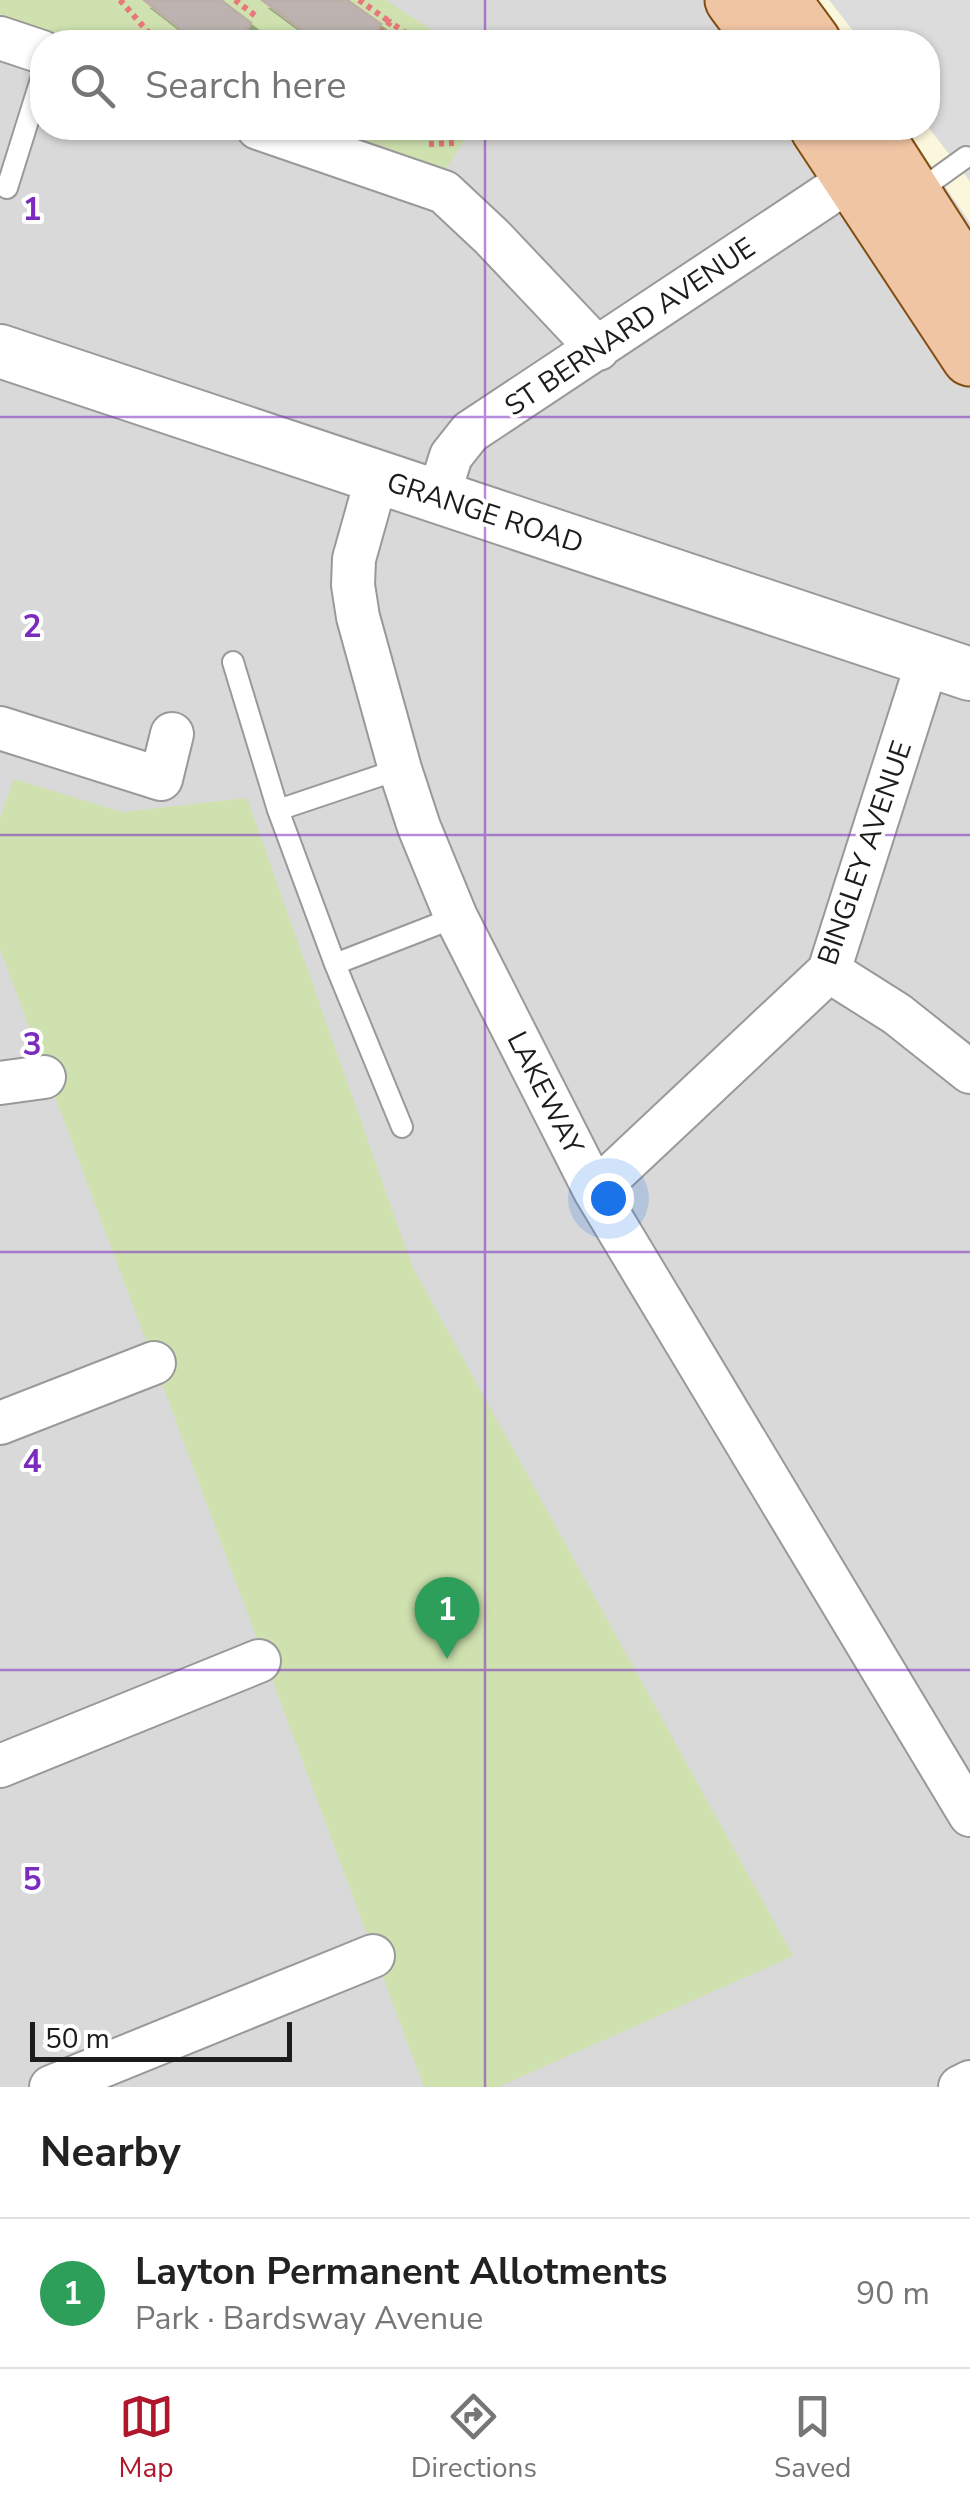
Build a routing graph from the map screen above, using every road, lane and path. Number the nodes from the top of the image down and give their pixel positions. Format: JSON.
{"nodes":[{"id":1,"x":120,"y":0,"type":"edge"},
{"id":2,"x":234,"y":0,"type":"edge"},
{"id":3,"x":359,"y":0,"type":"edge"},
{"id":4,"x":734,"y":0,"type":"edge"},
{"id":5,"x":782,"y":0,"type":"edge"},
{"id":6,"x":256,"y":17,"type":"dead end"},
{"id":7,"x":390,"y":22,"type":"junction"},
{"id":8,"x":146,"y":30,"type":"edge"},
{"id":9,"x":384,"y":30,"type":"edge"},
{"id":10,"x":402,"y":30,"type":"edge"},
{"id":11,"x":755,"y":30,"type":"edge"},
{"id":12,"x":804,"y":30,"type":"edge"},
{"id":13,"x":0,"y":38,"type":"edge"},
{"id":14,"x":30,"y":48,"type":"edge"},
{"id":15,"x":30,"y":114,"type":"edge"},
{"id":16,"x":293,"y":140,"type":"edge"},
{"id":17,"x":826,"y":140,"type":"edge"},
{"id":18,"x":879,"y":140,"type":"edge"},
{"id":19,"x":966,"y":156,"type":"dead end"},
{"id":20,"x":851,"y":179,"type":"junction"},
{"id":21,"x":7,"y":188,"type":"dead end"},
{"id":22,"x":916,"y":193,"type":"junction"},
{"id":23,"x":970,"y":282,"type":"edge"},
{"id":24,"x":598,"y":349,"type":"junction"},
{"id":25,"x":0,"y":351,"type":"edge"},
{"id":26,"x":970,"y":358,"type":"edge"},
{"id":27,"x":377,"y":477,"type":"junction"},
{"id":28,"x":438,"y":497,"type":"junction"},
{"id":29,"x":233,"y":662,"type":"dead end"},
{"id":30,"x":949,"y":667,"type":"edge"},
{"id":31,"x":0,"y":728,"type":"edge"},
{"id":32,"x":172,"y":734,"type":"dead end"},
{"id":33,"x":400,"y":769,"type":"junction"},
{"id":34,"x":278,"y":810,"type":"junction"},
{"id":35,"x":456,"y":917,"type":"junction"},
{"id":36,"x":335,"y":964,"type":"junction"},
{"id":37,"x":830,"y":971,"type":"junction"},
{"id":38,"x":970,"y":1072,"type":"edge"},
{"id":39,"x":44,"y":1078,"type":"dead end"},
{"id":40,"x":0,"y":1083,"type":"edge"},
{"id":41,"x":402,"y":1127,"type":"dead end"},
{"id":42,"x":595,"y":1191,"type":"junction"},
{"id":43,"x":154,"y":1362,"type":"dead end"},
{"id":44,"x":0,"y":1423,"type":"edge"},
{"id":45,"x":259,"y":1661,"type":"dead end"},
{"id":46,"x":0,"y":1766,"type":"edge"},
{"id":47,"x":970,"y":1815,"type":"edge"},
{"id":48,"x":373,"y":1956,"type":"dead end"},
{"id":49,"x":970,"y":2082,"type":"edge"},
{"id":50,"x":51,"y":2087,"type":"edge"},
{"id":51,"x":960,"y":2087,"type":"edge"}],
"edges":[{"from":1,"to":8,"type":"path"},
{"from":2,"to":6,"type":"path"},
{"from":3,"to":7,"type":"path"},
{"from":4,"to":11,"type":"main road"},
{"from":5,"to":12,"type":"main road"},
{"from":7,"to":9,"type":"path"},
{"from":7,"to":10,"type":"path"},
{"from":13,"to":14,"type":"street"},
{"from":15,"to":21,"type":"lane"},
{"from":16,"to":24,"type":"street"},
{"from":17,"to":20,"type":"main road"},
{"from":18,"to":22,"type":"main road"},
{"from":19,"to":22,"type":"lane"},
{"from":20,"to":24,"type":"street","name":"ST BERNARD AVENUE"},
{"from":20,"to":26,"type":"main road"},
{"from":22,"to":23,"type":"main road"},
{"from":24,"to":28,"type":"street","name":"ST BERNARD AVENUE"},
{"from":25,"to":27,"type":"street","name":"GRANGE ROAD"},
{"from":27,"to":28,"type":"street","name":"GRANGE ROAD"},
{"from":27,"to":33,"type":"street","name":"LAKEWAY"},
{"from":28,"to":30,"type":"street","name":"GRANGE ROAD"},
{"from":29,"to":34,"type":"lane"},
{"from":30,"to":37,"type":"street","name":"BINGLEY AVENUE"},
{"from":31,"to":32,"type":"street"},
{"from":33,"to":34,"type":"lane"},
{"from":33,"to":35,"type":"street","name":"LAKEWAY"},
{"from":34,"to":36,"type":"lane"},
{"from":35,"to":36,"type":"lane"},
{"from":35,"to":42,"type":"street","name":"LAKEWAY"},
{"from":36,"to":41,"type":"lane"},
{"from":37,"to":38,"type":"street"},
{"from":37,"to":42,"type":"street","name":"BINGLEY AVENUE"},
{"from":39,"to":40,"type":"street"},
{"from":42,"to":47,"type":"street","name":"LAKEWAY"},
{"from":43,"to":44,"type":"street"},
{"from":45,"to":46,"type":"street"},
{"from":48,"to":50,"type":"street"},
{"from":49,"to":51,"type":"street"}]}
